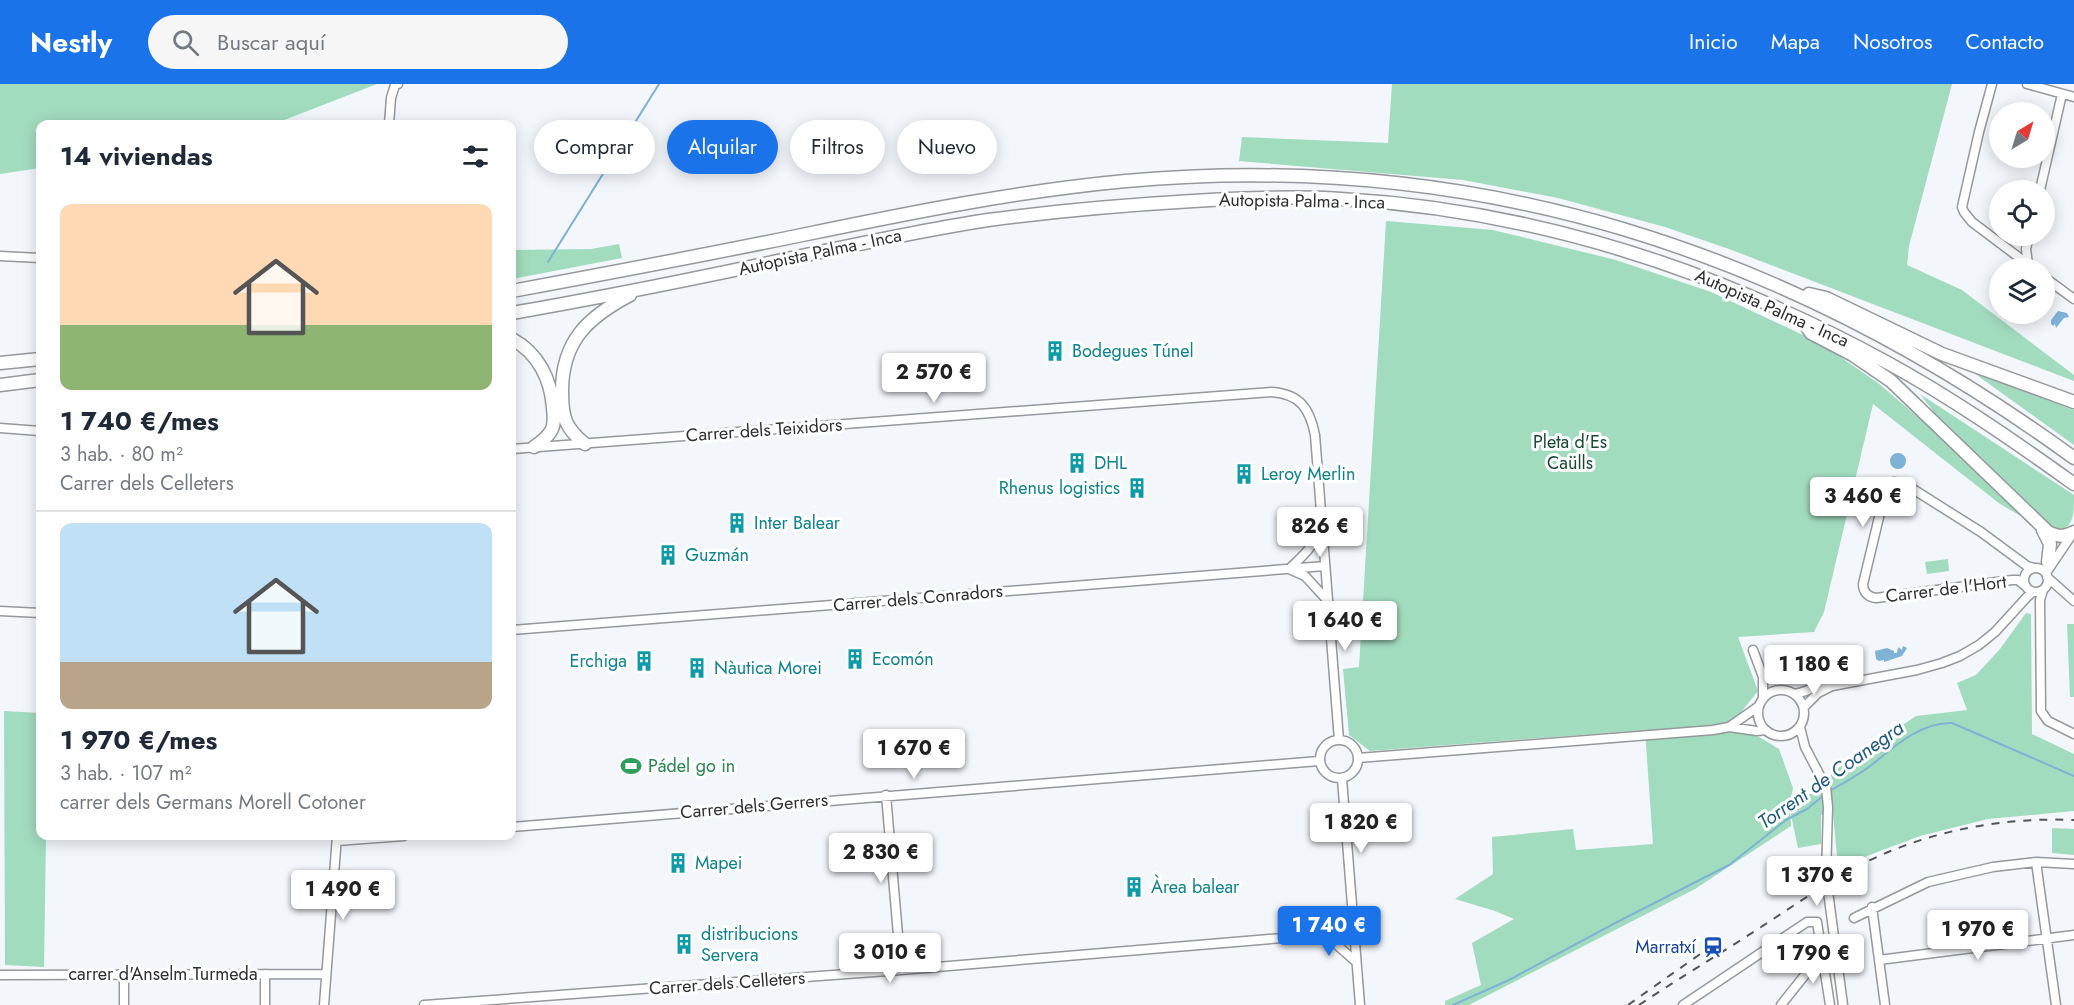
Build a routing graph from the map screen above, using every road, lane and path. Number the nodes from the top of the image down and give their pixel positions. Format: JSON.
{"nodes":[{"id":1,"x":396,"y":84,"type":"edge"},
{"id":2,"x":1992,"y":84,"type":"edge"},
{"id":3,"x":2026,"y":84,"type":"edge"},
{"id":4,"x":2061,"y":94,"type":"junction"},
{"id":5,"x":2074,"y":97,"type":"edge"},
{"id":6,"x":389,"y":120,"type":"edge"},
{"id":7,"x":2042,"y":180,"type":"edge"},
{"id":8,"x":0,"y":256,"type":"edge"},
{"id":9,"x":36,"y":258,"type":"edge"},
{"id":10,"x":2020,"y":258,"type":"edge"},
{"id":11,"x":2055,"y":285,"type":"edge"},
{"id":12,"x":642,"y":289,"type":"junction"},
{"id":13,"x":516,"y":290,"type":"edge"},
{"id":14,"x":1791,"y":291,"type":"junction"},
{"id":15,"x":2074,"y":299,"type":"edge"},
{"id":16,"x":516,"y":312,"type":"edge"},
{"id":17,"x":1798,"y":317,"type":"junction"},
{"id":18,"x":516,"y":341,"type":"edge"},
{"id":19,"x":36,"y":359,"type":"edge"},
{"id":20,"x":0,"y":363,"type":"edge"},
{"id":21,"x":36,"y":380,"type":"edge"},
{"id":22,"x":0,"y":385,"type":"edge"},
{"id":23,"x":2074,"y":402,"type":"edge"},
{"id":24,"x":0,"y":428,"type":"edge"},
{"id":25,"x":36,"y":431,"type":"edge"},
{"id":26,"x":585,"y":444,"type":"junction"},
{"id":27,"x":534,"y":447,"type":"junction"},
{"id":28,"x":516,"y":449,"type":"edge"},
{"id":29,"x":2074,"y":458,"type":"edge"},
{"id":30,"x":2074,"y":484,"type":"edge"},
{"id":31,"x":2039,"y":524,"type":"junction"},
{"id":32,"x":1322,"y":526,"type":"junction"},
{"id":33,"x":2074,"y":532,"type":"edge"},
{"id":34,"x":2064,"y":545,"type":"junction"},
{"id":35,"x":1325,"y":566,"type":"junction"},
{"id":36,"x":2040,"y":566,"type":"junction"},
{"id":37,"x":1289,"y":569,"type":"junction"},
{"id":38,"x":2047,"y":576,"type":"junction"},
{"id":39,"x":2025,"y":586,"type":"junction"},
{"id":40,"x":2039,"y":593,"type":"junction"},
{"id":41,"x":2072,"y":600,"type":"edge"},
{"id":42,"x":1328,"y":601,"type":"junction"},
{"id":43,"x":0,"y":611,"type":"edge"},
{"id":44,"x":36,"y":613,"type":"edge"},
{"id":45,"x":2012,"y":614,"type":"junction"},
{"id":46,"x":516,"y":630,"type":"edge"},
{"id":47,"x":1753,"y":650,"type":"dead end"},
{"id":48,"x":1762,"y":677,"type":"junction"},
{"id":49,"x":1832,"y":686,"type":"junction"},
{"id":50,"x":1781,"y":690,"type":"junction"},
{"id":51,"x":1794,"y":694,"type":"junction"},
{"id":52,"x":1761,"y":702,"type":"junction"},
{"id":53,"x":1804,"y":707,"type":"junction"},
{"id":54,"x":1729,"y":727,"type":"junction"},
{"id":55,"x":1800,"y":727,"type":"junction"},
{"id":56,"x":1765,"y":730,"type":"junction"},
{"id":57,"x":2074,"y":734,"type":"edge"},
{"id":58,"x":1782,"y":737,"type":"junction"},
{"id":59,"x":1339,"y":740,"type":"junction"},
{"id":60,"x":1805,"y":747,"type":"junction"},
{"id":61,"x":1358,"y":758,"type":"junction"},
{"id":62,"x":1319,"y":761,"type":"junction"},
{"id":63,"x":1342,"y":779,"type":"junction"},
{"id":64,"x":886,"y":795,"type":"junction"},
{"id":65,"x":516,"y":826,"type":"edge"},
{"id":66,"x":337,"y":840,"type":"edge"},
{"id":67,"x":2036,"y":862,"type":"junction"},
{"id":68,"x":2074,"y":864,"type":"edge"},
{"id":69,"x":1872,"y":908,"type":"junction"},
{"id":70,"x":1854,"y":918,"type":"dead end"},
{"id":71,"x":1354,"y":932,"type":"junction"},
{"id":72,"x":1314,"y":935,"type":"junction"},
{"id":73,"x":2074,"y":935,"type":"edge"},
{"id":74,"x":2048,"y":939,"type":"junction"},
{"id":75,"x":1879,"y":960,"type":"junction"},
{"id":76,"x":1355,"y":961,"type":"junction"},
{"id":77,"x":1822,"y":961,"type":"junction"},
{"id":78,"x":901,"y":970,"type":"junction"},
{"id":79,"x":124,"y":974,"type":"junction"},
{"id":80,"x":266,"y":974,"type":"junction"},
{"id":81,"x":326,"y":974,"type":"junction"},
{"id":82,"x":0,"y":975,"type":"edge"},
{"id":83,"x":1360,"y":1003,"type":"edge"},
{"id":84,"x":124,"y":1005,"type":"edge"},
{"id":85,"x":265,"y":1005,"type":"edge"},
{"id":86,"x":324,"y":1005,"type":"edge"},
{"id":87,"x":424,"y":1005,"type":"edge"},
{"id":88,"x":1683,"y":1005,"type":"edge"},
{"id":89,"x":1781,"y":1005,"type":"edge"},
{"id":90,"x":1830,"y":1005,"type":"edge"},
{"id":91,"x":1843,"y":1005,"type":"edge"},
{"id":92,"x":1885,"y":1005,"type":"edge"},
{"id":93,"x":2056,"y":1005,"type":"edge"}],
"edges":[{"from":1,"to":6,"type":"street"},
{"from":2,"to":10,"type":"street"},
{"from":3,"to":4,"type":"street"},
{"from":4,"to":5,"type":"street"},
{"from":4,"to":7,"type":"street"},
{"from":8,"to":9,"type":"street"},
{"from":11,"to":15,"type":"street"},
{"from":12,"to":16,"type":"highway","name":"Autopista Palma - Inca"},
{"from":12,"to":17,"type":"highway","name":"Autopista Palma - Inca"},
{"from":12,"to":26,"type":"highway"},
{"from":13,"to":14,"type":"highway","name":"Autopista Palma - Inca"},
{"from":14,"to":23,"type":"highway"},
{"from":14,"to":29,"type":"highway","name":"Autopista Palma - Inca"},
{"from":17,"to":30,"type":"highway","name":"Autopista Palma - Inca"},
{"from":17,"to":31,"type":"highway"},
{"from":18,"to":27,"type":"highway"},
{"from":19,"to":20,"type":"highway"},
{"from":21,"to":22,"type":"highway"},
{"from":24,"to":25,"type":"street"},
{"from":26,"to":27,"type":"street","name":"Carrer dels Teixidors"},
{"from":26,"to":32,"type":"street","name":"Carrer dels Teixidors"},
{"from":27,"to":28,"type":"street","name":"Carrer dels Teixidors"},
{"from":31,"to":33,"type":"highway"},
{"from":31,"to":36,"type":"highway"},
{"from":32,"to":35,"type":"street","name":"Carrer dels Teixidors"},
{"from":32,"to":37,"type":"street"},
{"from":33,"to":34,"type":"street"},
{"from":34,"to":36,"type":"street"},
{"from":34,"to":38,"type":"street"},
{"from":35,"to":37,"type":"street","name":"Carrer dels Conradors"},
{"from":35,"to":42,"type":"street","name":"Carrer dels Teixidors"},
{"from":36,"to":38,"type":"street"},
{"from":36,"to":39,"type":"street"},
{"from":36,"to":39,"type":"street","name":"Carrer de l'Hort"},
{"from":37,"to":42,"type":"street"},
{"from":37,"to":46,"type":"street","name":"Carrer dels Conradors"},
{"from":38,"to":40,"type":"street"},
{"from":38,"to":41,"type":"street"},
{"from":39,"to":40,"type":"street"},
{"from":39,"to":45,"type":"street"},
{"from":40,"to":41,"type":"street"},
{"from":40,"to":45,"type":"street"},
{"from":40,"to":57,"type":"street"},
{"from":42,"to":59,"type":"street","name":"Carrer dels Teixidors"},
{"from":43,"to":44,"type":"street"},
{"from":45,"to":49,"type":"street"},
{"from":47,"to":48,"type":"street"},
{"from":48,"to":50,"type":"street"},
{"from":48,"to":52,"type":"street"},
{"from":49,"to":51,"type":"street"},
{"from":49,"to":53,"type":"street"},
{"from":50,"to":51,"type":"street"},
{"from":50,"to":52,"type":"street"},
{"from":51,"to":53,"type":"street"},
{"from":52,"to":54,"type":"street"},
{"from":52,"to":56,"type":"street"},
{"from":53,"to":55,"type":"street"},
{"from":54,"to":56,"type":"street"},
{"from":54,"to":61,"type":"street"},
{"from":55,"to":58,"type":"street"},
{"from":55,"to":60,"type":"street"},
{"from":56,"to":58,"type":"street"},
{"from":58,"to":60,"type":"street"},
{"from":59,"to":61,"type":"street"},
{"from":59,"to":62,"type":"street"},
{"from":60,"to":91,"type":"street"},
{"from":61,"to":63,"type":"street"},
{"from":62,"to":63,"type":"street"},
{"from":62,"to":64,"type":"street","name":"Carrer dels Gerrers"},
{"from":63,"to":71,"type":"street"},
{"from":64,"to":65,"type":"street","name":"Carrer dels Gerrers"},
{"from":64,"to":78,"type":"street"},
{"from":66,"to":81,"type":"street"},
{"from":67,"to":68,"type":"street"},
{"from":67,"to":69,"type":"street"},
{"from":67,"to":74,"type":"street"},
{"from":69,"to":70,"type":"street"},
{"from":69,"to":75,"type":"street"},
{"from":71,"to":72,"type":"street","name":"Carrer dels Celleters"},
{"from":71,"to":76,"type":"street"},
{"from":72,"to":76,"type":"street"},
{"from":72,"to":78,"type":"street","name":"Carrer dels Celleters"},
{"from":73,"to":74,"type":"street"},
{"from":74,"to":75,"type":"street"},
{"from":74,"to":93,"type":"street"},
{"from":75,"to":92,"type":"street"},
{"from":76,"to":83,"type":"street"},
{"from":77,"to":88,"type":"street"},
{"from":77,"to":89,"type":"street"},
{"from":77,"to":90,"type":"street"},
{"from":78,"to":87,"type":"street","name":"Carrer dels Celleters"},
{"from":79,"to":80,"type":"street","name":"carrer d'Anselm Turmeda"},
{"from":79,"to":82,"type":"street","name":"carrer d'Anselm Turmeda"},
{"from":79,"to":84,"type":"street"},
{"from":80,"to":81,"type":"street","name":"carrer d'Anselm Turmeda"},
{"from":80,"to":85,"type":"street"},
{"from":81,"to":86,"type":"street"}]}
